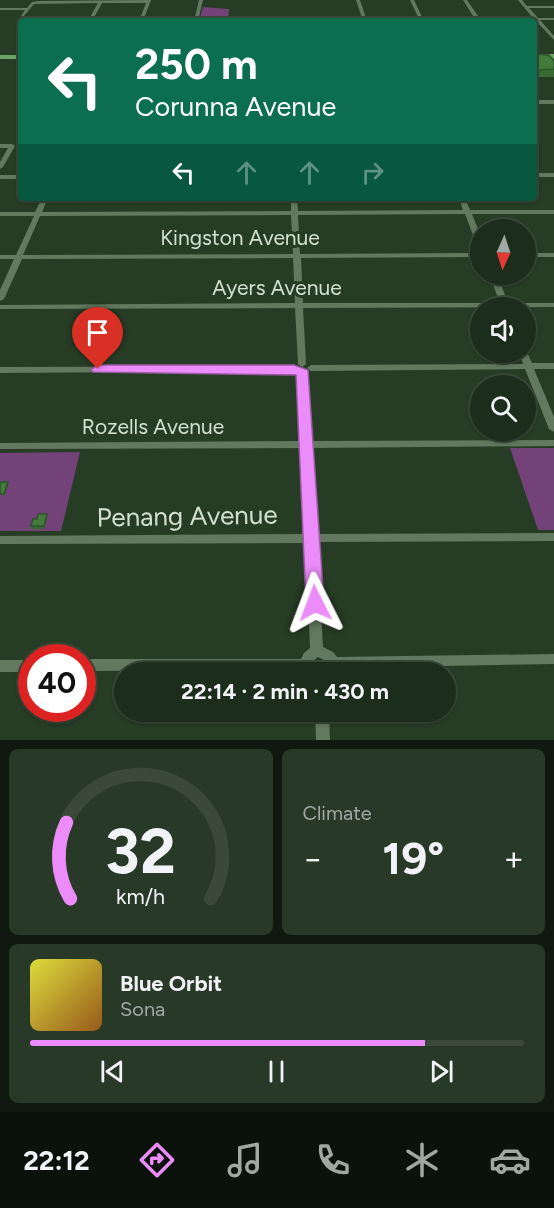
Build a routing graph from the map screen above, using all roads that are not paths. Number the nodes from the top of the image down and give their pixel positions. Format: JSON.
{"nodes":[{"id":1,"x":201,"y":0,"type":"edge"},
{"id":2,"x":358,"y":0,"type":"edge"},
{"id":3,"x":412,"y":0,"type":"edge"},
{"id":4,"x":465,"y":0,"type":"edge"},
{"id":5,"x":520,"y":0,"type":"edge"},
{"id":6,"x":149,"y":1,"type":"edge"},
{"id":7,"x":100,"y":2,"type":"junction"},
{"id":8,"x":554,"y":6,"type":"edge"},
{"id":9,"x":526,"y":7,"type":"junction"},
{"id":10,"x":0,"y":9,"type":"edge"},
{"id":11,"x":29,"y":9,"type":"junction"},
{"id":12,"x":23,"y":16,"type":"dead end"},
{"id":13,"x":92,"y":18,"type":"edge"},
{"id":14,"x":142,"y":18,"type":"edge"},
{"id":15,"x":197,"y":18,"type":"edge"},
{"id":16,"x":364,"y":18,"type":"edge"},
{"id":17,"x":421,"y":18,"type":"edge"},
{"id":18,"x":477,"y":18,"type":"edge"},
{"id":19,"x":536,"y":18,"type":"edge"},
{"id":20,"x":537,"y":19,"type":"joint"},
{"id":21,"x":554,"y":19,"type":"edge"},
{"id":22,"x":554,"y":38,"type":"edge"},
{"id":23,"x":537,"y":57,"type":"edge"},
{"id":24,"x":0,"y":58,"type":"edge"},
{"id":25,"x":18,"y":58,"type":"edge"},
{"id":26,"x":554,"y":58,"type":"edge"},
{"id":27,"x":537,"y":102,"type":"edge"},
{"id":28,"x":554,"y":102,"type":"edge"},
{"id":29,"x":0,"y":146,"type":"edge"},
{"id":30,"x":0,"y":167,"type":"edge"},
{"id":31,"x":537,"y":175,"type":"edge"},
{"id":32,"x":554,"y":175,"type":"edge"},
{"id":33,"x":0,"y":177,"type":"edge"},
{"id":34,"x":18,"y":177,"type":"edge"},
{"id":35,"x":44,"y":201,"type":"edge"},
{"id":36,"x":294,"y":201,"type":"edge"},
{"id":37,"x":463,"y":201,"type":"edge"},
{"id":38,"x":468,"y":212,"type":"junction"},
{"id":39,"x":554,"y":212,"type":"edge"},
{"id":40,"x":38,"y":213,"type":"junction"},
{"id":41,"x":294,"y":213,"type":"junction"},
{"id":42,"x":0,"y":214,"type":"edge"},
{"id":43,"x":471,"y":219,"type":"edge"},
{"id":44,"x":470,"y":255,"type":"edge"},
{"id":45,"x":536,"y":255,"type":"edge"},
{"id":46,"x":554,"y":255,"type":"edge"},
{"id":47,"x":297,"y":256,"type":"junction"},
{"id":48,"x":0,"y":257,"type":"edge"},
{"id":49,"x":19,"y":257,"type":"junction"},
{"id":50,"x":0,"y":299,"type":"edge"},
{"id":51,"x":554,"y":304,"type":"edge"},
{"id":52,"x":536,"y":305,"type":"edge"},
{"id":53,"x":299,"y":306,"type":"junction"},
{"id":54,"x":470,"y":306,"type":"edge"},
{"id":55,"x":0,"y":307,"type":"edge"},
{"id":56,"x":528,"y":363,"type":"edge"},
{"id":57,"x":529,"y":366,"type":"junction"},
{"id":58,"x":554,"y":366,"type":"edge"},
{"id":59,"x":303,"y":369,"type":"junction"},
{"id":60,"x":0,"y":370,"type":"edge"},
{"id":61,"x":554,"y":429,"type":"edge"},
{"id":62,"x":554,"y":443,"type":"edge"},
{"id":63,"x":307,"y":444,"type":"junction"},
{"id":64,"x":0,"y":446,"type":"edge"},
{"id":65,"x":312,"y":537,"type":"junction"},
{"id":66,"x":554,"y":537,"type":"edge"},
{"id":67,"x":0,"y":540,"type":"edge"},
{"id":68,"x":554,"y":659,"type":"edge"},
{"id":69,"x":315,"y":662,"type":"edge"},
{"id":70,"x":456,"y":663,"type":"edge"},
{"id":71,"x":96,"y":665,"type":"edge"},
{"id":72,"x":114,"y":665,"type":"edge"},
{"id":73,"x":0,"y":666,"type":"edge"},
{"id":74,"x":18,"y":666,"type":"edge"},
{"id":75,"x":322,"y":722,"type":"edge"},
{"id":76,"x":323,"y":740,"type":"edge"}],
"edges":[{"from":1,"to":15,"type":"street"},
{"from":2,"to":16,"type":"street"},
{"from":3,"to":17,"type":"street"},
{"from":4,"to":18,"type":"street"},
{"from":5,"to":9,"type":"street"},
{"from":6,"to":7,"type":"street"},
{"from":6,"to":14,"type":"street"},
{"from":7,"to":11,"type":"street"},
{"from":7,"to":13,"type":"street"},
{"from":8,"to":9,"type":"street"},
{"from":9,"to":19,"type":"street"},
{"from":10,"to":11,"type":"street"},
{"from":11,"to":12,"type":"street"},
{"from":20,"to":21,"type":"street"},
{"from":20,"to":22,"type":"street"},
{"from":23,"to":26,"type":"main road"},
{"from":24,"to":25,"type":"main road"},
{"from":27,"to":28,"type":"street"},
{"from":29,"to":30,"type":"street"},
{"from":31,"to":32,"type":"street"},
{"from":33,"to":34,"type":"street"},
{"from":35,"to":40,"type":"street"},
{"from":36,"to":41,"type":"street"},
{"from":37,"to":38,"type":"street"},
{"from":38,"to":39,"type":"street"},
{"from":38,"to":41,"type":"street"},
{"from":38,"to":43,"type":"street"},
{"from":40,"to":41,"type":"street"},
{"from":40,"to":42,"type":"street"},
{"from":40,"to":49,"type":"street"},
{"from":41,"to":47,"type":"street"},
{"from":44,"to":47,"type":"street","name":"Kingston Avenue"},
{"from":45,"to":46,"type":"street"},
{"from":47,"to":49,"type":"street","name":"Kingston Avenue"},
{"from":47,"to":53,"type":"street"},
{"from":48,"to":49,"type":"street","name":"Kingston Avenue"},
{"from":49,"to":50,"type":"street"},
{"from":51,"to":52,"type":"street","name":"Ayers Avenue"},
{"from":53,"to":54,"type":"street","name":"Ayers Avenue"},
{"from":53,"to":55,"type":"street","name":"Ayers Avenue"},
{"from":53,"to":59,"type":"street"},
{"from":56,"to":57,"type":"street"},
{"from":57,"to":58,"type":"street"},
{"from":57,"to":59,"type":"street"},
{"from":57,"to":61,"type":"street"},
{"from":59,"to":60,"type":"street"},
{"from":59,"to":63,"type":"street"},
{"from":62,"to":63,"type":"street","name":"Rozells Avenue"},
{"from":63,"to":64,"type":"street","name":"Rozells Avenue"},
{"from":63,"to":65,"type":"street"},
{"from":65,"to":66,"type":"street","name":"Penang Avenue"},
{"from":65,"to":67,"type":"street","name":"Penang Avenue"},
{"from":65,"to":69,"type":"street"},
{"from":68,"to":70,"type":"street"},
{"from":71,"to":72,"type":"street"},
{"from":73,"to":74,"type":"street"},
{"from":75,"to":76,"type":"street"}]}
